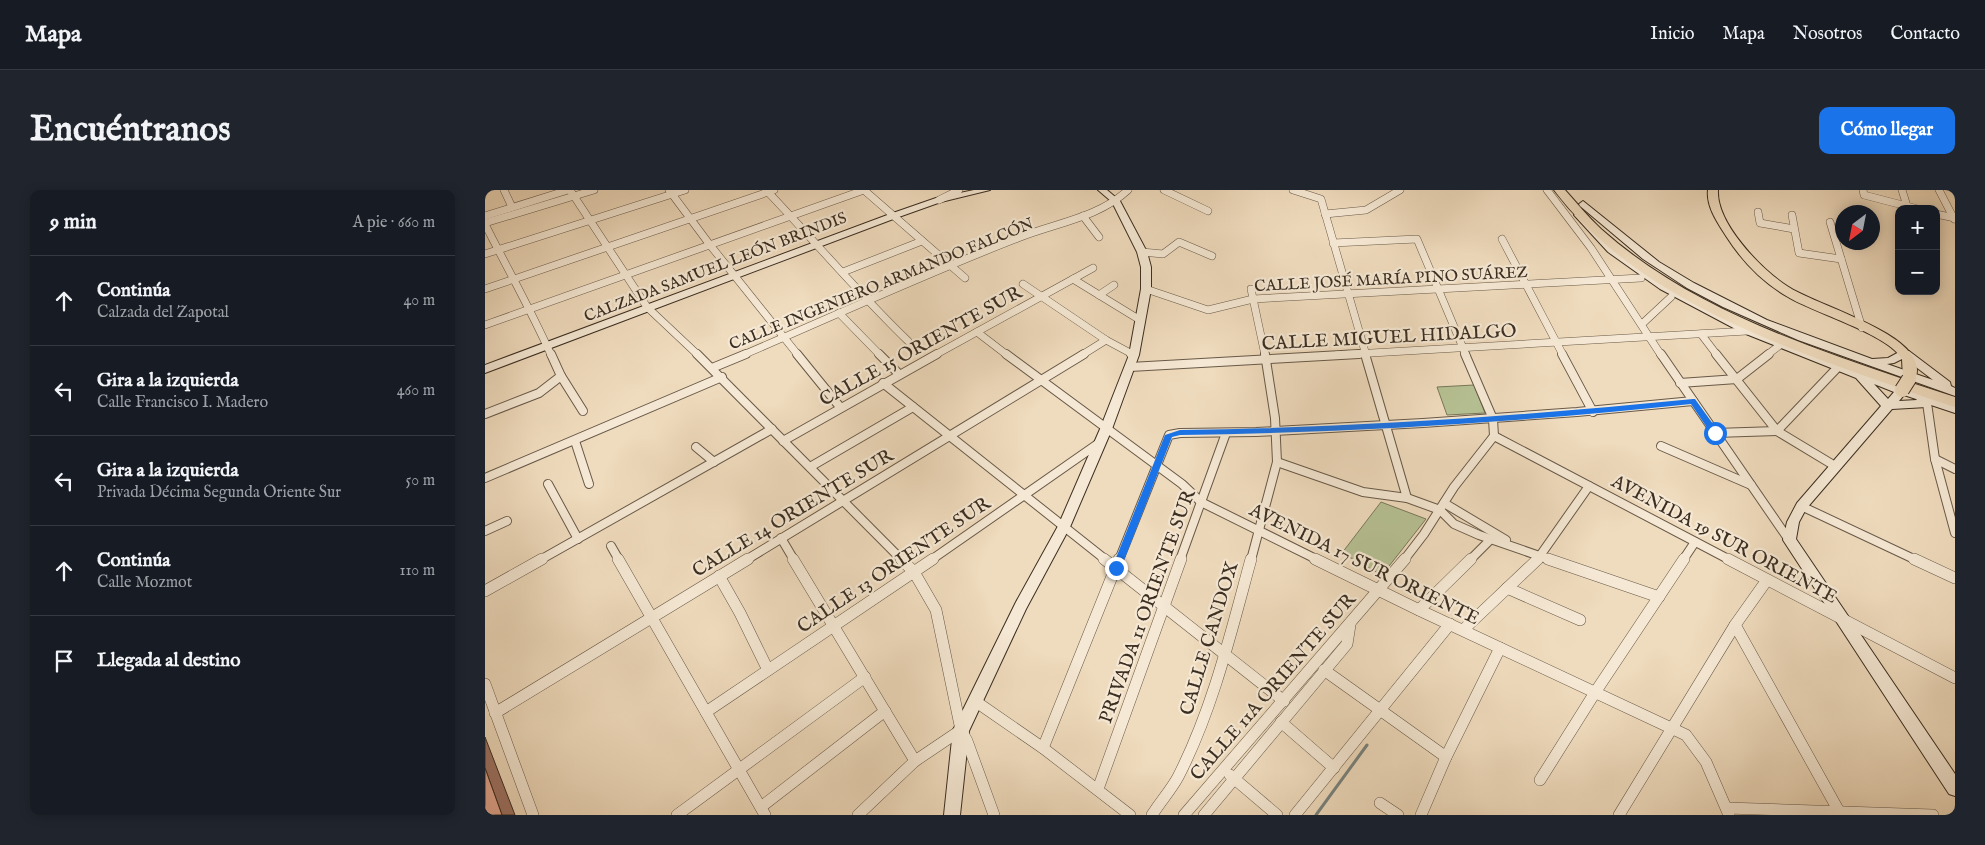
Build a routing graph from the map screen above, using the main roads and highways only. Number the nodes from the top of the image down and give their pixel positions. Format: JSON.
{"nodes":[{"id":1,"x":1559,"y":190,"type":"edge"},
{"id":2,"x":1572,"y":190,"type":"edge"},
{"id":3,"x":1713,"y":190,"type":"edge"},
{"id":4,"x":1578,"y":206,"type":"junction"},
{"id":5,"x":1906,"y":384,"type":"road end"},
{"id":6,"x":1955,"y":396,"type":"edge"}],
"edges":[{"from":1,"to":4,"type":"main road"},
{"from":2,"to":4,"type":"main road"},
{"from":3,"to":5,"type":"main road"},
{"from":4,"to":6,"type":"main road"}]}
